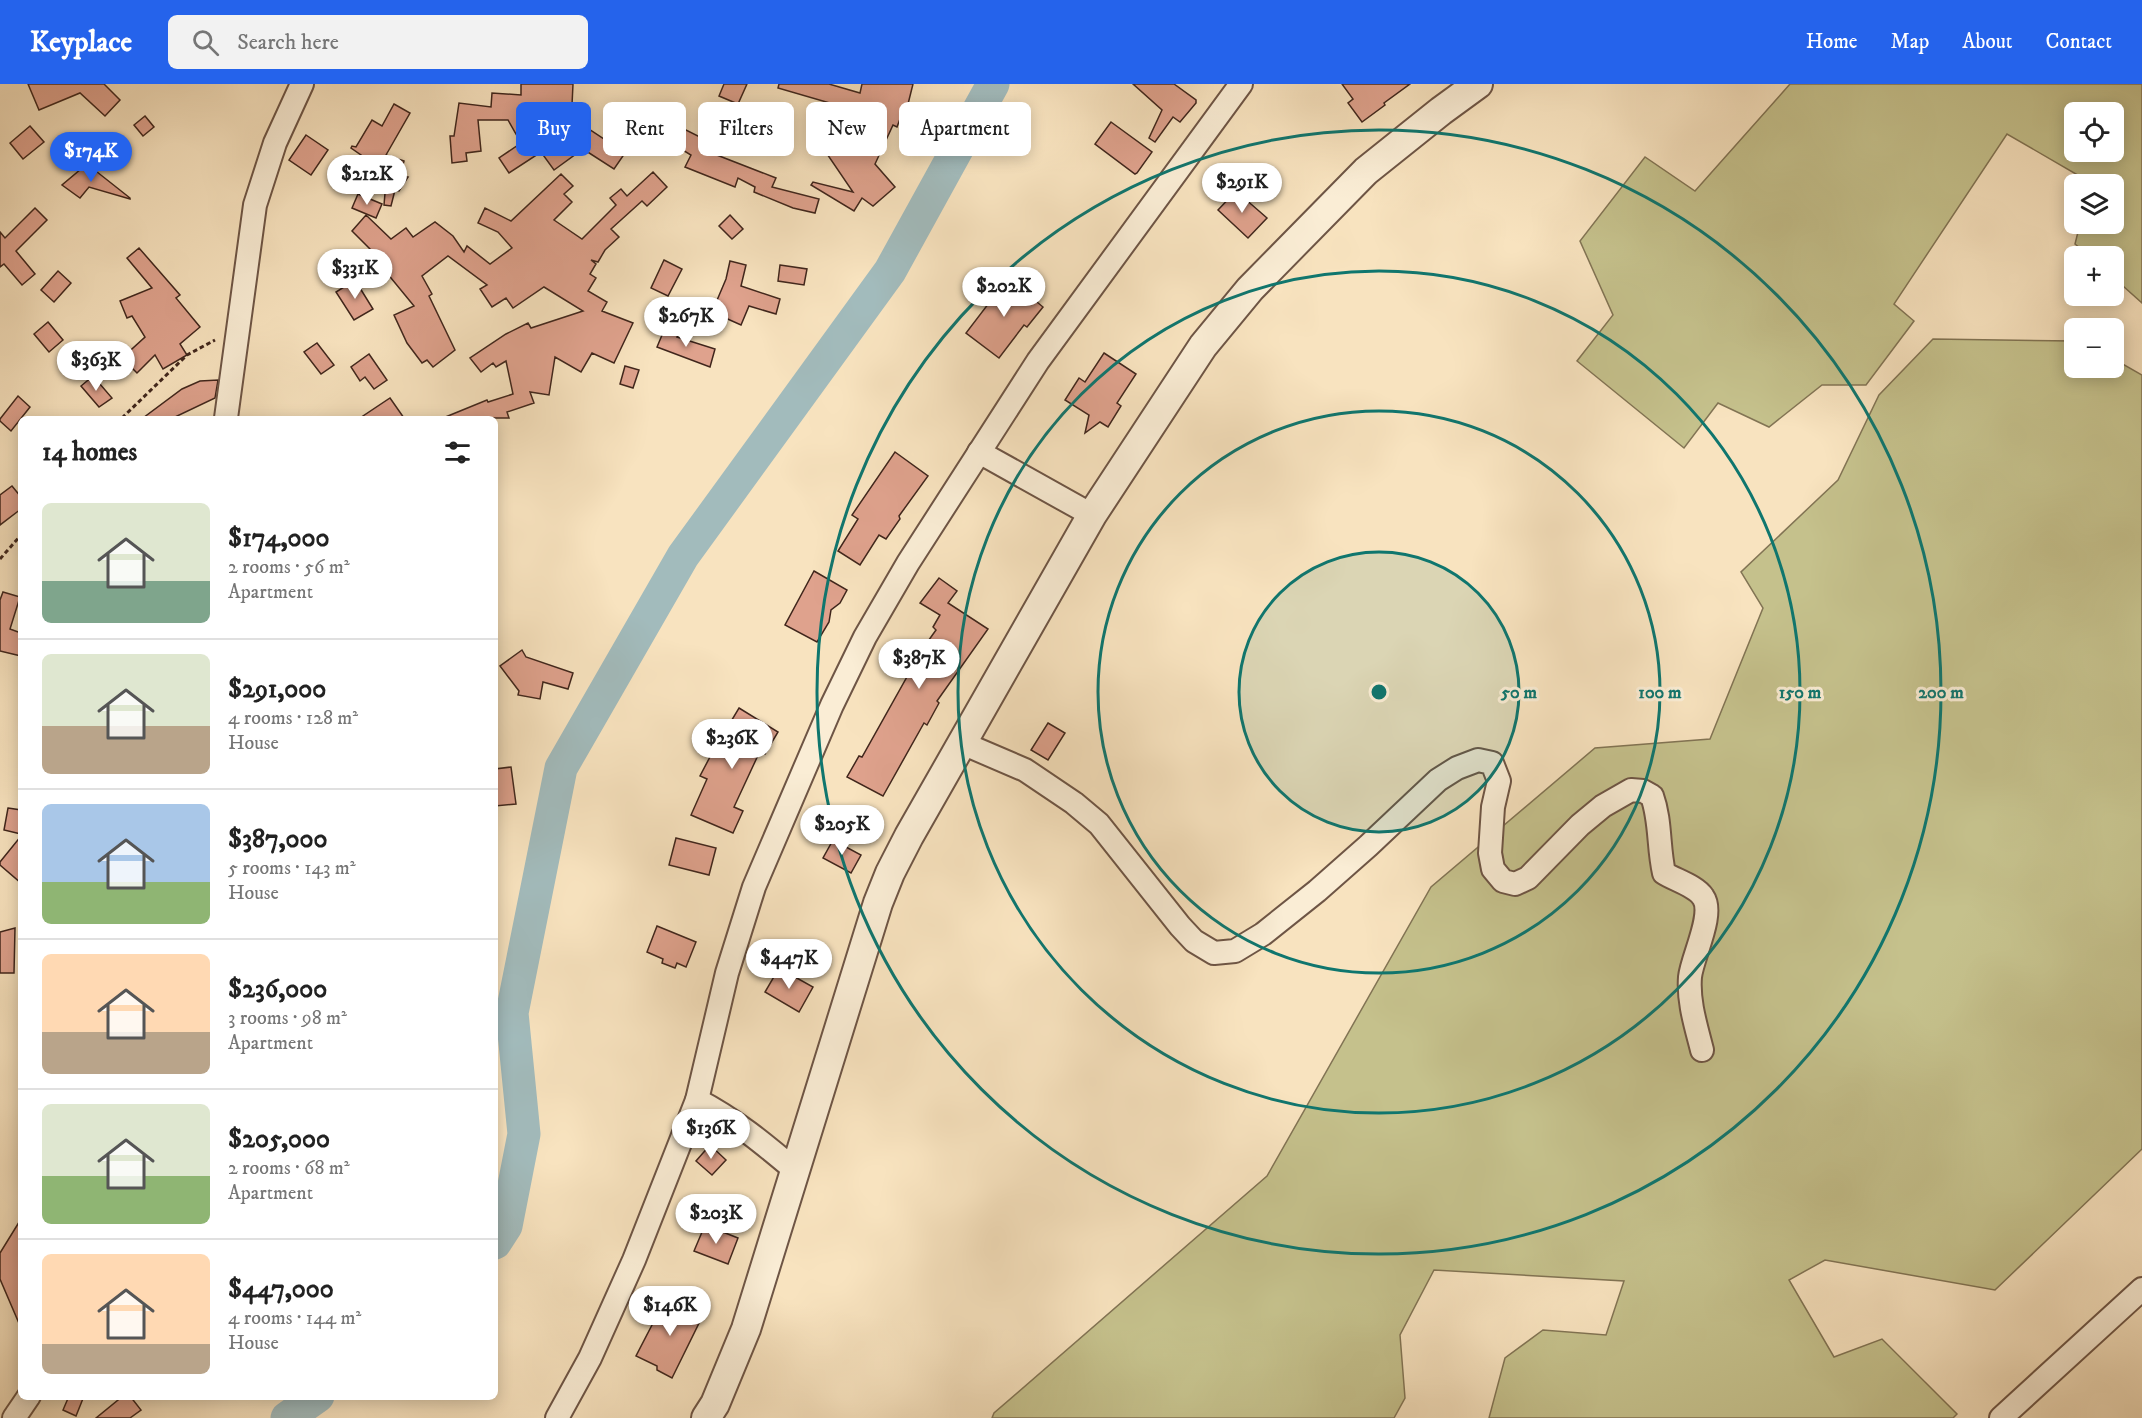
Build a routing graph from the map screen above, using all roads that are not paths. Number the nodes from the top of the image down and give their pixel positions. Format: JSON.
{"nodes":[{"id":1,"x":302,"y":84,"type":"edge"},
{"id":2,"x":1241,"y":84,"type":"edge"},
{"id":3,"x":1478,"y":84,"type":"edge"},
{"id":4,"x":226,"y":416,"type":"edge"},
{"id":5,"x":979,"y":452,"type":"junction"},
{"id":6,"x":1092,"y":514,"type":"junction"},
{"id":7,"x":962,"y":743,"type":"junction"},
{"id":8,"x":1702,"y":1050,"type":"dead end"},
{"id":9,"x":697,"y":1100,"type":"junction"},
{"id":10,"x":796,"y":1171,"type":"junction"},
{"id":11,"x":2142,"y":1289,"type":"edge"},
{"id":12,"x":26,"y":1400,"type":"edge"},
{"id":13,"x":14,"y":1418,"type":"edge"},
{"id":14,"x":557,"y":1418,"type":"edge"},
{"id":15,"x":706,"y":1418,"type":"edge"},
{"id":16,"x":2001,"y":1418,"type":"edge"}],
"edges":[{"from":1,"to":4,"type":"street"},
{"from":2,"to":5,"type":"street"},
{"from":3,"to":6,"type":"street"},
{"from":5,"to":6,"type":"street"},
{"from":5,"to":9,"type":"street"},
{"from":6,"to":7,"type":"street"},
{"from":7,"to":8,"type":"street"},
{"from":7,"to":10,"type":"street"},
{"from":9,"to":10,"type":"street"},
{"from":9,"to":14,"type":"street"},
{"from":10,"to":15,"type":"street"},
{"from":11,"to":16,"type":"street"},
{"from":12,"to":13,"type":"street"}]}
